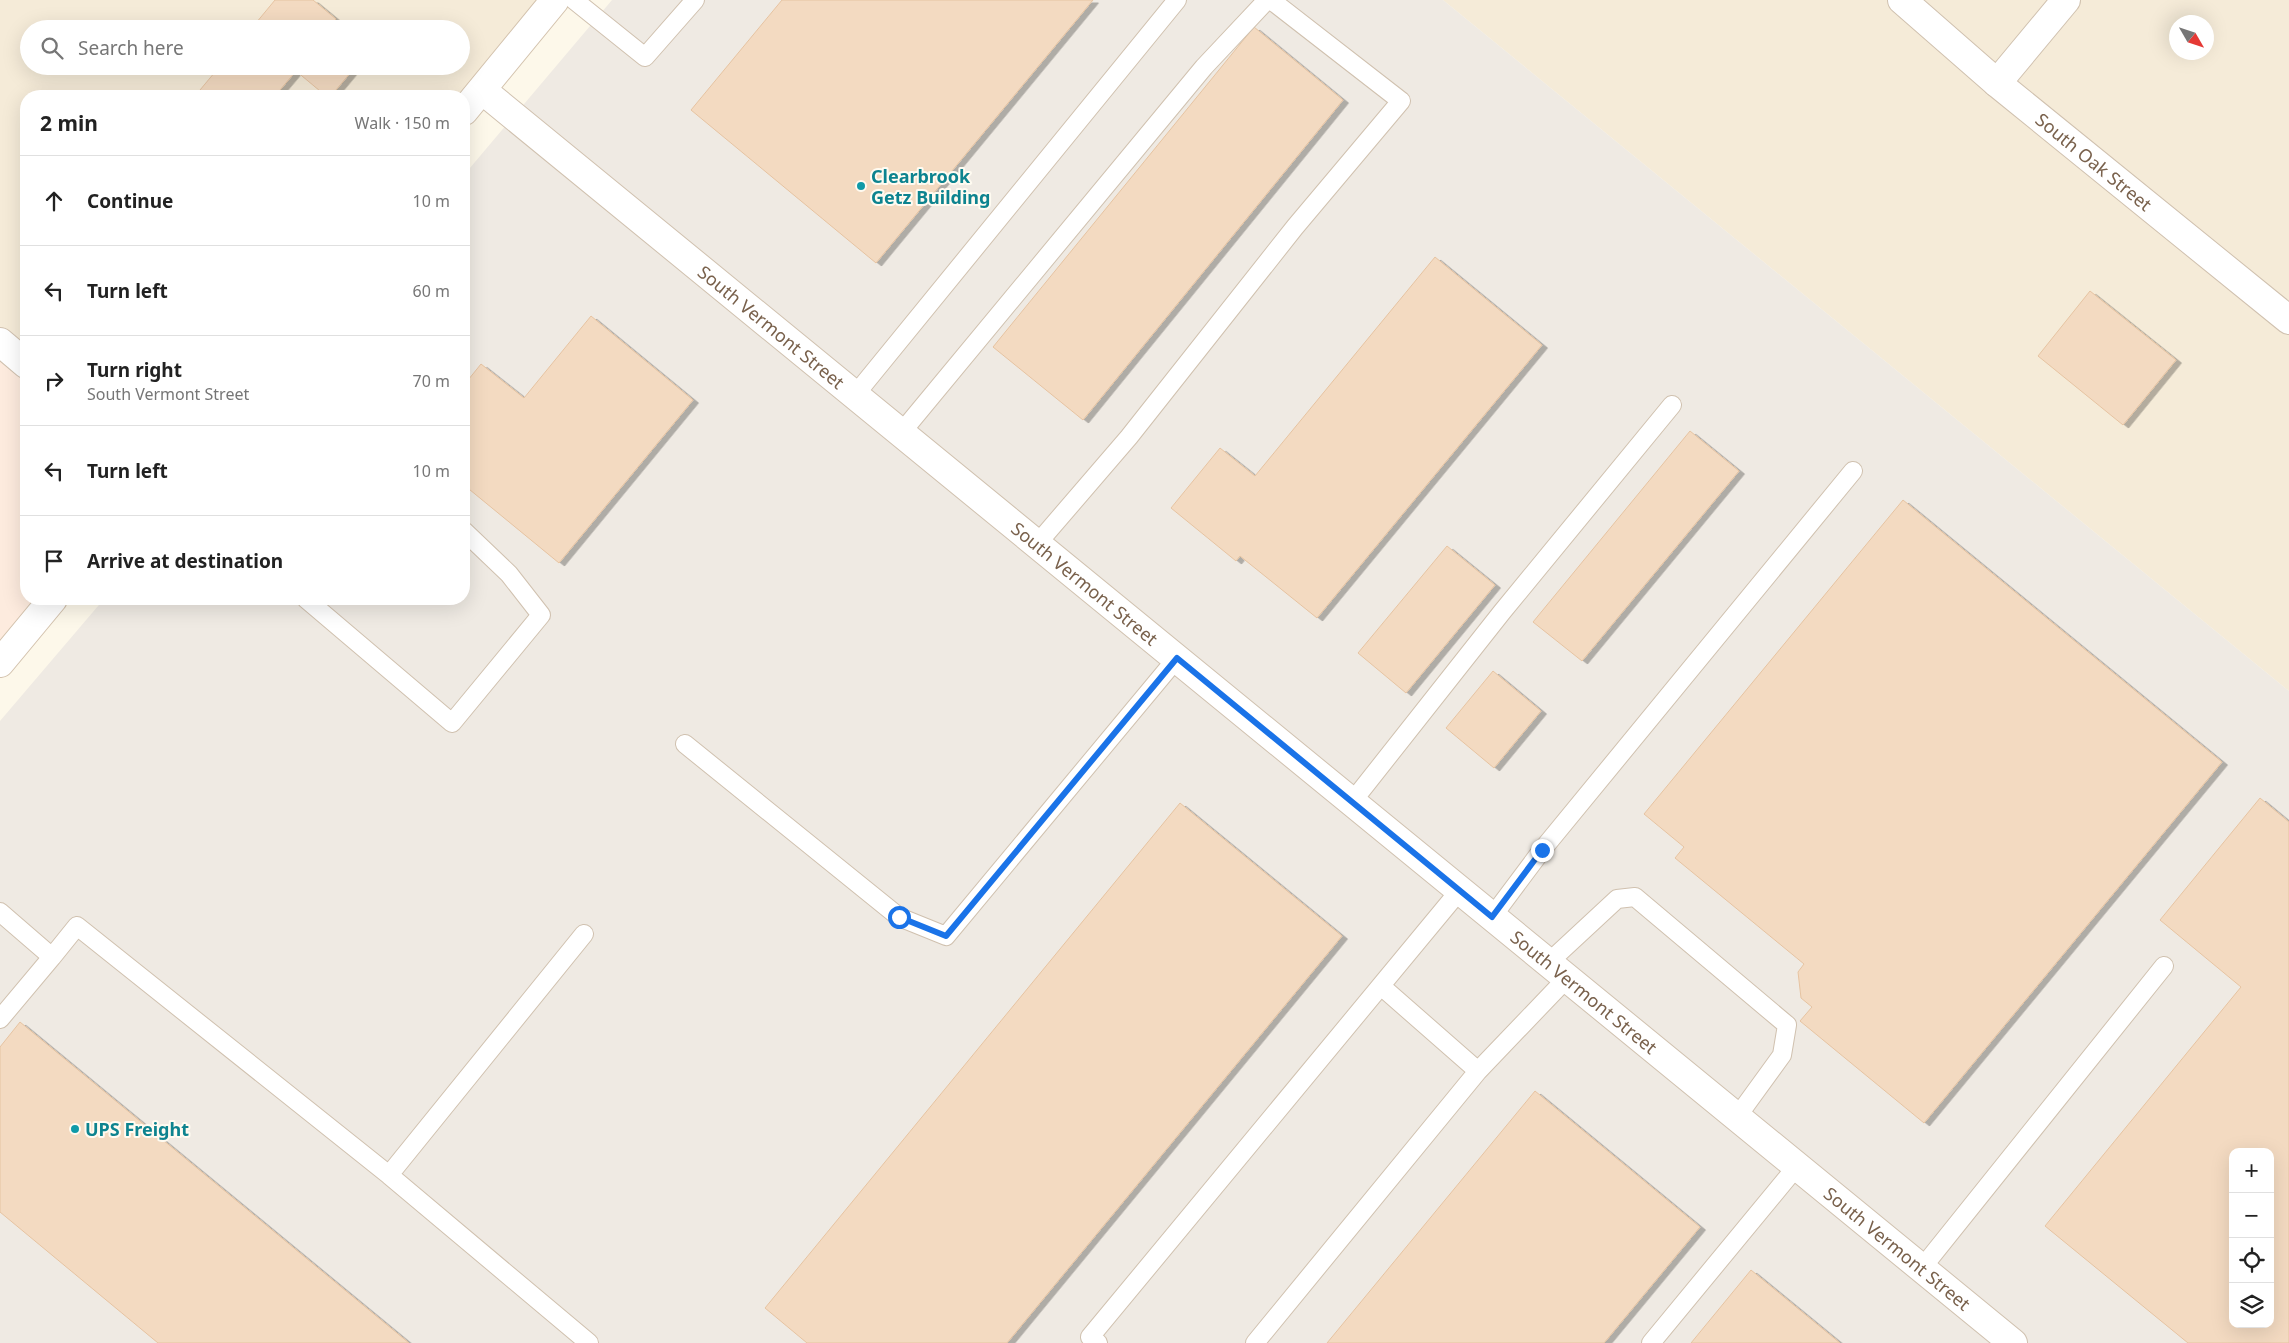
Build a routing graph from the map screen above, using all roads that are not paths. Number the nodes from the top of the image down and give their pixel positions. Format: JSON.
{"nodes":[{"id":1,"x":555,"y":0,"type":"edge"},
{"id":2,"x":574,"y":0,"type":"edge"},
{"id":3,"x":695,"y":0,"type":"edge"},
{"id":4,"x":1177,"y":0,"type":"edge"},
{"id":5,"x":1269,"y":0,"type":"edge"},
{"id":6,"x":1902,"y":0,"type":"edge"},
{"id":7,"x":2066,"y":0,"type":"edge"},
{"id":8,"x":1997,"y":83,"type":"junction"},
{"id":9,"x":482,"y":90,"type":"junction"},
{"id":10,"x":470,"y":104,"type":"edge"},
{"id":11,"x":2289,"y":320,"type":"edge"},
{"id":12,"x":0,"y":342,"type":"edge"},
{"id":13,"x":20,"y":359,"type":"edge"},
{"id":14,"x":855,"y":395,"type":"junction"},
{"id":15,"x":1672,"y":405,"type":"dead end"},
{"id":16,"x":901,"y":433,"type":"junction"},
{"id":17,"x":1853,"y":471,"type":"dead end"},
{"id":18,"x":470,"y":537,"type":"edge"},
{"id":19,"x":1037,"y":544,"type":"junction"},
{"id":20,"x":48,"y":605,"type":"edge"},
{"id":21,"x":313,"y":605,"type":"edge"},
{"id":22,"x":1177,"y":658,"type":"junction"},
{"id":23,"x":0,"y":663,"type":"edge"},
{"id":24,"x":685,"y":744,"type":"dead end"},
{"id":25,"x":1352,"y":802,"type":"junction"},
{"id":26,"x":1460,"y":890,"type":"junction"},
{"id":27,"x":0,"y":912,"type":"edge"},
{"id":28,"x":1492,"y":917,"type":"junction"},
{"id":29,"x":584,"y":934,"type":"dead end"},
{"id":30,"x":52,"y":957,"type":"junction"},
{"id":31,"x":2164,"y":966,"type":"dead end"},
{"id":32,"x":1557,"y":970,"type":"junction"},
{"id":33,"x":1381,"y":986,"type":"junction"},
{"id":34,"x":0,"y":1019,"type":"edge"},
{"id":35,"x":1478,"y":1071,"type":"junction"},
{"id":36,"x":1737,"y":1116,"type":"junction"},
{"id":37,"x":1796,"y":1166,"type":"junction"},
{"id":38,"x":389,"y":1175,"type":"junction"},
{"id":39,"x":1922,"y":1268,"type":"junction"},
{"id":40,"x":1999,"y":1339,"type":"edge"},
{"id":41,"x":1091,"y":1341,"type":"edge"},
{"id":42,"x":589,"y":1343,"type":"edge"},
{"id":43,"x":1256,"y":1343,"type":"edge"},
{"id":44,"x":1651,"y":1343,"type":"edge"}],
"edges":[{"from":1,"to":9,"type":"street"},
{"from":2,"to":3,"type":"lane"},
{"from":4,"to":14,"type":"lane"},
{"from":5,"to":16,"type":"lane"},
{"from":5,"to":19,"type":"lane"},
{"from":6,"to":8,"type":"street","name":"South Oak Street"},
{"from":7,"to":8,"type":"street"},
{"from":8,"to":11,"type":"street","name":"South Oak Street"},
{"from":9,"to":10,"type":"street"},
{"from":9,"to":14,"type":"street","name":"South Vermont Street"},
{"from":12,"to":13,"type":"street"},
{"from":14,"to":16,"type":"street","name":"South Vermont Street"},
{"from":15,"to":25,"type":"lane"},
{"from":16,"to":19,"type":"street","name":"South Vermont Street"},
{"from":17,"to":28,"type":"lane"},
{"from":18,"to":21,"type":"lane"},
{"from":19,"to":22,"type":"street","name":"South Vermont Street"},
{"from":20,"to":23,"type":"street"},
{"from":22,"to":24,"type":"lane"},
{"from":22,"to":25,"type":"street","name":"South Vermont Street"},
{"from":25,"to":26,"type":"street","name":"South Vermont Street"},
{"from":26,"to":28,"type":"street","name":"South Vermont Street"},
{"from":26,"to":33,"type":"lane"},
{"from":27,"to":30,"type":"lane"},
{"from":28,"to":32,"type":"street","name":"South Vermont Street"},
{"from":29,"to":38,"type":"lane"},
{"from":30,"to":34,"type":"lane"},
{"from":30,"to":38,"type":"lane"},
{"from":31,"to":39,"type":"lane"},
{"from":32,"to":35,"type":"lane"},
{"from":32,"to":36,"type":"street","name":"South Vermont Street"},
{"from":32,"to":36,"type":"lane"},
{"from":33,"to":35,"type":"lane"},
{"from":33,"to":41,"type":"lane"},
{"from":35,"to":43,"type":"lane"},
{"from":36,"to":37,"type":"street","name":"South Vermont Street"},
{"from":37,"to":39,"type":"street","name":"South Vermont Street"},
{"from":37,"to":44,"type":"lane"},
{"from":38,"to":42,"type":"lane"},
{"from":39,"to":40,"type":"street","name":"South Vermont Street"}]}
